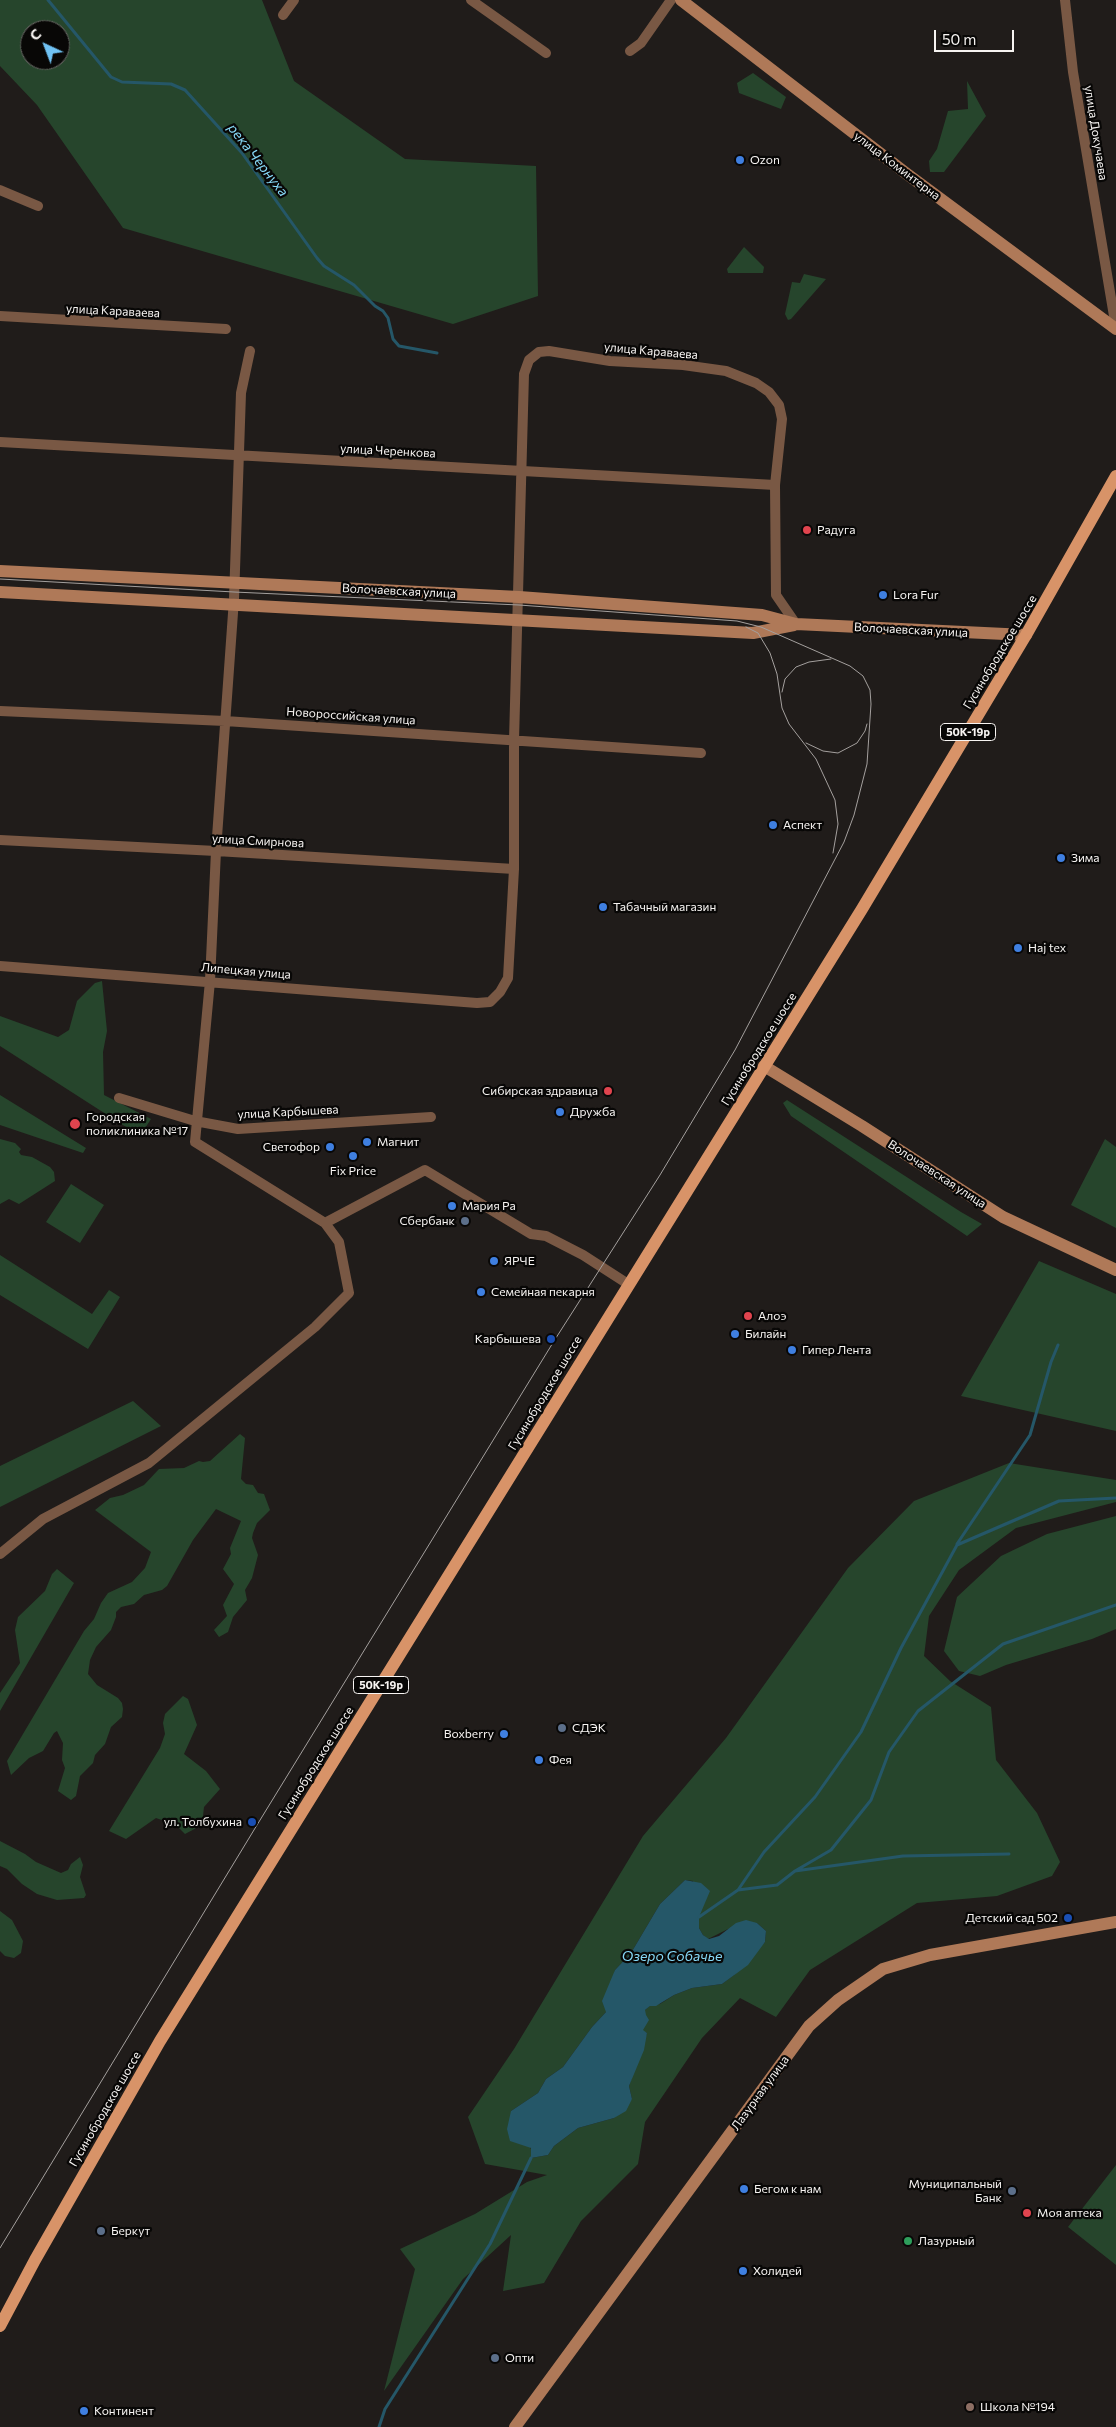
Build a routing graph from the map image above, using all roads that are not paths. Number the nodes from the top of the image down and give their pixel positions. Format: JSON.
{"nodes":[{"id":1,"x":294,"y":0,"type":"edge"},
{"id":2,"x":470,"y":0,"type":"edge"},
{"id":3,"x":671,"y":0,"type":"edge"},
{"id":4,"x":681,"y":0,"type":"edge"},
{"id":5,"x":1065,"y":0,"type":"edge"},
{"id":6,"x":283,"y":15,"type":"dead end"},
{"id":7,"x":630,"y":51,"type":"dead end"},
{"id":8,"x":546,"y":53,"type":"dead end"},
{"id":9,"x":0,"y":190,"type":"edge"},
{"id":10,"x":38,"y":206,"type":"dead end"},
{"id":11,"x":0,"y":316,"type":"edge"},
{"id":12,"x":226,"y":329,"type":"dead end"},
{"id":13,"x":1116,"y":329,"type":"edge"},
{"id":14,"x":250,"y":351,"type":"dead end"},
{"id":15,"x":0,"y":442,"type":"edge"},
{"id":16,"x":240,"y":455,"type":"junction"},
{"id":17,"x":520,"y":470,"type":"junction"},
{"id":18,"x":1116,"y":476,"type":"edge"},
{"id":19,"x":775,"y":485,"type":"junction"},
{"id":20,"x":0,"y":571,"type":"edge"},
{"id":21,"x":234,"y":584,"type":"junction"},
{"id":22,"x":0,"y":592,"type":"edge"},
{"id":23,"x":519,"y":597,"type":"junction"},
{"id":24,"x":233,"y":606,"type":"junction"},
{"id":25,"x":519,"y":620,"type":"junction"},
{"id":26,"x":796,"y":624,"type":"junction"},
{"id":27,"x":1026,"y":635,"type":"junction"},
{"id":28,"x":0,"y":711,"type":"edge"},
{"id":29,"x":225,"y":720,"type":"junction"},
{"id":30,"x":514,"y":740,"type":"junction"},
{"id":31,"x":701,"y":753,"type":"dead end"},
{"id":32,"x":0,"y":840,"type":"edge"},
{"id":33,"x":216,"y":850,"type":"junction"},
{"id":34,"x":514,"y":869,"type":"junction"},
{"id":35,"x":0,"y":966,"type":"edge"},
{"id":36,"x":210,"y":981,"type":"junction"},
{"id":37,"x":764,"y":1066,"type":"junction"},
{"id":38,"x":119,"y":1098,"type":"dead end"},
{"id":39,"x":432,"y":1117,"type":"dead end"},
{"id":40,"x":196,"y":1121,"type":"junction"},
{"id":41,"x":325,"y":1222,"type":"junction"},
{"id":42,"x":1116,"y":1270,"type":"edge"},
{"id":43,"x":628,"y":1284,"type":"junction"},
{"id":44,"x":0,"y":1554,"type":"edge"},
{"id":45,"x":1116,"y":1922,"type":"edge"},
{"id":46,"x":0,"y":2326,"type":"edge"},
{"id":47,"x":515,"y":2427,"type":"edge"}],
"edges":[{"from":1,"to":6,"type":"street"},
{"from":2,"to":8,"type":"street"},
{"from":3,"to":7,"type":"street"},
{"from":4,"to":13,"type":"main road","name":"улица Коминтерна"},
{"from":5,"to":13,"type":"street","name":"улица Докучаева"},
{"from":9,"to":10,"type":"street"},
{"from":11,"to":12,"type":"street","name":"улица Караваева"},
{"from":14,"to":16,"type":"street"},
{"from":15,"to":16,"type":"street","name":"улица Черенкова"},
{"from":16,"to":17,"type":"street","name":"улица Черенкова"},
{"from":16,"to":21,"type":"street"},
{"from":17,"to":19,"type":"street","name":"улица Черенкова"},
{"from":17,"to":19,"type":"street","name":"улица Караваева"},
{"from":17,"to":23,"type":"street"},
{"from":18,"to":27,"type":"main road","name":"Гусинобродское шоссе","number":"50К-19р"},
{"from":19,"to":26,"type":"street"},
{"from":20,"to":21,"type":"main road","name":"Волочаевская улица"},
{"from":21,"to":23,"type":"main road","name":"Волочаевская улица"},
{"from":21,"to":24,"type":"street"},
{"from":22,"to":24,"type":"main road","name":"Волочаевская улица"},
{"from":23,"to":25,"type":"street"},
{"from":23,"to":26,"type":"main road","name":"Волочаевская улица"},
{"from":24,"to":25,"type":"main road","name":"Волочаевская улица"},
{"from":24,"to":29,"type":"street"},
{"from":25,"to":26,"type":"main road","name":"Волочаевская улица"},
{"from":25,"to":30,"type":"street"},
{"from":26,"to":27,"type":"main road","name":"Волочаевская улица"},
{"from":27,"to":37,"type":"main road","name":"Гусинобродское шоссе","number":"50К-19р"},
{"from":28,"to":29,"type":"street","name":"Новороссийская улица"},
{"from":29,"to":30,"type":"street","name":"Новороссийская улица"},
{"from":29,"to":33,"type":"street"},
{"from":30,"to":31,"type":"street","name":"Новороссийская улица"},
{"from":30,"to":34,"type":"street"},
{"from":32,"to":33,"type":"street","name":"улица Смирнова"},
{"from":33,"to":34,"type":"street","name":"улица Смирнова"},
{"from":33,"to":36,"type":"street"},
{"from":34,"to":36,"type":"street","name":"Липецкая улица"},
{"from":35,"to":36,"type":"street","name":"Липецкая улица"},
{"from":36,"to":40,"type":"street"},
{"from":37,"to":42,"type":"main road","name":"Волочаевская улица"},
{"from":37,"to":43,"type":"main road","name":"Гусинобродское шоссе","number":"50К-19р"},
{"from":38,"to":40,"type":"street","name":"улица Карбышева"},
{"from":39,"to":40,"type":"street","name":"улица Карбышева"},
{"from":40,"to":41,"type":"street"},
{"from":41,"to":43,"type":"street"},
{"from":41,"to":44,"type":"street"},
{"from":43,"to":46,"type":"main road","name":"Гусинобродское шоссе","number":"50К-19р"},
{"from":45,"to":47,"type":"main road","name":"Лазурная улица"}]}
